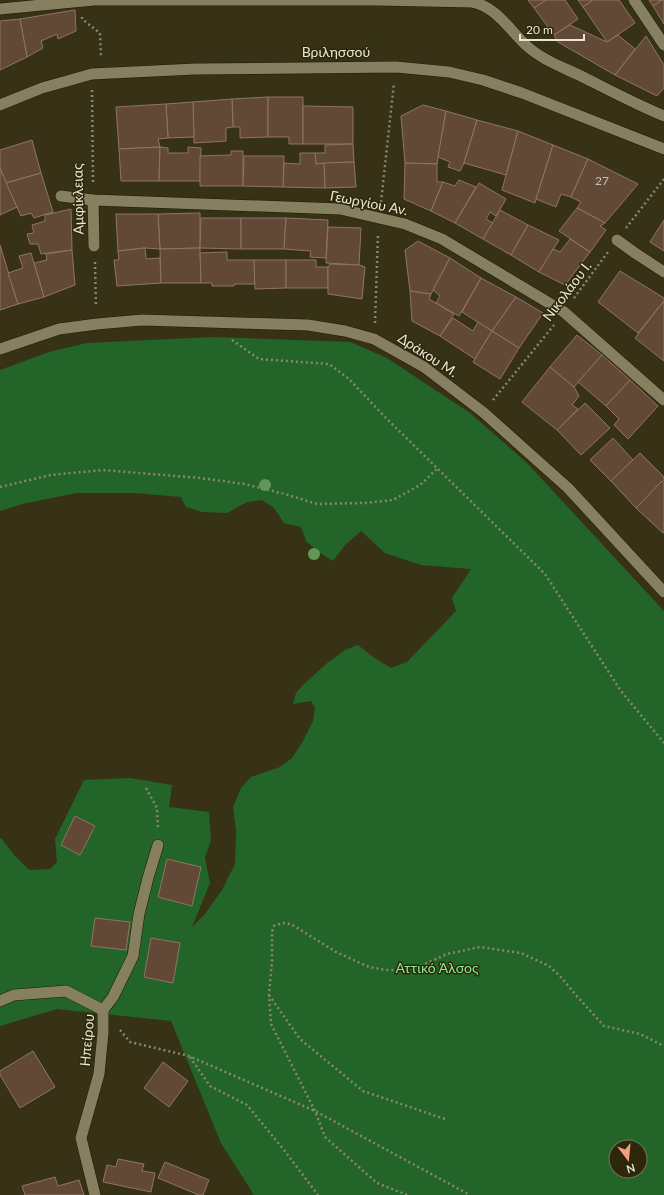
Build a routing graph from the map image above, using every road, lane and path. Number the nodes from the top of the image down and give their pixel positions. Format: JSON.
{"nodes":[{"id":1,"x":86,"y":0,"type":"edge"},
{"id":2,"x":94,"y":0,"type":"edge"},
{"id":3,"x":376,"y":0,"type":"edge"},
{"id":4,"x":634,"y":0,"type":"edge"},
{"id":5,"x":488,"y":4,"type":"edge"},
{"id":6,"x":0,"y":9,"type":"edge"},
{"id":7,"x":664,"y":45,"type":"edge"},
{"id":8,"x":97,"y":74,"type":"junction"},
{"id":9,"x":0,"y":106,"type":"edge"},
{"id":10,"x":664,"y":116,"type":"edge"},
{"id":11,"x":664,"y":149,"type":"edge"},
{"id":12,"x":664,"y":179,"type":"edge"},
{"id":13,"x":61,"y":196,"type":"dead end"},
{"id":14,"x":93,"y":200,"type":"junction"},
{"id":15,"x":617,"y":240,"type":"junction"},
{"id":16,"x":94,"y":246,"type":"joint"},
{"id":17,"x":664,"y":272,"type":"edge"},
{"id":18,"x":564,"y":312,"type":"junction"},
{"id":19,"x":97,"y":324,"type":"junction"},
{"id":20,"x":228,"y":338,"type":"dead end"},
{"id":21,"x":0,"y":348,"type":"edge"},
{"id":22,"x":664,"y":400,"type":"edge"},
{"id":23,"x":483,"y":412,"type":"junction"},
{"id":24,"x":438,"y":468,"type":"junction"},
{"id":25,"x":0,"y":487,"type":"edge"},
{"id":26,"x":664,"y":592,"type":"edge"},
{"id":27,"x":664,"y":743,"type":"edge"},
{"id":28,"x":146,"y":788,"type":"dead end"},
{"id":29,"x":158,"y":846,"type":"joint"},
{"id":30,"x":269,"y":995,"type":"junction"},
{"id":31,"x":0,"y":1001,"type":"edge"},
{"id":32,"x":103,"y":1010,"type":"junction"},
{"id":33,"x":664,"y":1046,"type":"edge"},
{"id":34,"x":189,"y":1056,"type":"junction"},
{"id":35,"x":315,"y":1112,"type":"junction"},
{"id":36,"x":445,"y":1119,"type":"dead end"},
{"id":37,"x":95,"y":1195,"type":"edge"},
{"id":38,"x":318,"y":1195,"type":"edge"},
{"id":39,"x":407,"y":1195,"type":"edge"},
{"id":40,"x":470,"y":1195,"type":"edge"}],
"edges":[{"from":1,"to":2,"type":"street"},
{"from":1,"to":6,"type":"street"},
{"from":2,"to":3,"type":"street"},
{"from":2,"to":8,"type":"path","name":"Αμφίκλειας"},
{"from":3,"to":5,"type":"street"},
{"from":4,"to":7,"type":"street"},
{"from":5,"to":10,"type":"street"},
{"from":8,"to":9,"type":"street","name":"Βριλησσού"},
{"from":8,"to":11,"type":"street","name":"Βριλησσού"},
{"from":8,"to":14,"type":"path","name":"Αμφίκλειας"},
{"from":12,"to":15,"type":"path","name":"Νικολάου Ι."},
{"from":13,"to":14,"type":"street","name":"Γεωργίου Αν."},
{"from":14,"to":16,"type":"street","name":"Αμφίκλειας"},
{"from":14,"to":18,"type":"street","name":"Γεωργίου Αν."},
{"from":15,"to":17,"type":"street"},
{"from":15,"to":18,"type":"path","name":"Νικολάου Ι."},
{"from":16,"to":19,"type":"path","name":"Αμφίκλειας"},
{"from":18,"to":22,"type":"street","name":"Γεωργίου Αν."},
{"from":18,"to":23,"type":"path","name":"Νικολάου Ι."},
{"from":19,"to":21,"type":"street","name":"Δράκου Μ."},
{"from":19,"to":23,"type":"street","name":"Δράκου Μ."},
{"from":20,"to":24,"type":"path"},
{"from":23,"to":26,"type":"street","name":"Δράκου Μ."},
{"from":24,"to":25,"type":"path"},
{"from":24,"to":27,"type":"path"},
{"from":28,"to":29,"type":"path"},
{"from":29,"to":32,"type":"street","name":"Ηπείρου"},
{"from":30,"to":33,"type":"path"},
{"from":30,"to":35,"type":"path"},
{"from":30,"to":36,"type":"path"},
{"from":31,"to":32,"type":"street"},
{"from":32,"to":34,"type":"path"},
{"from":32,"to":37,"type":"street","name":"Ηπείρου"},
{"from":34,"to":35,"type":"path"},
{"from":34,"to":38,"type":"path"},
{"from":35,"to":39,"type":"path"},
{"from":35,"to":40,"type":"path"}]}
